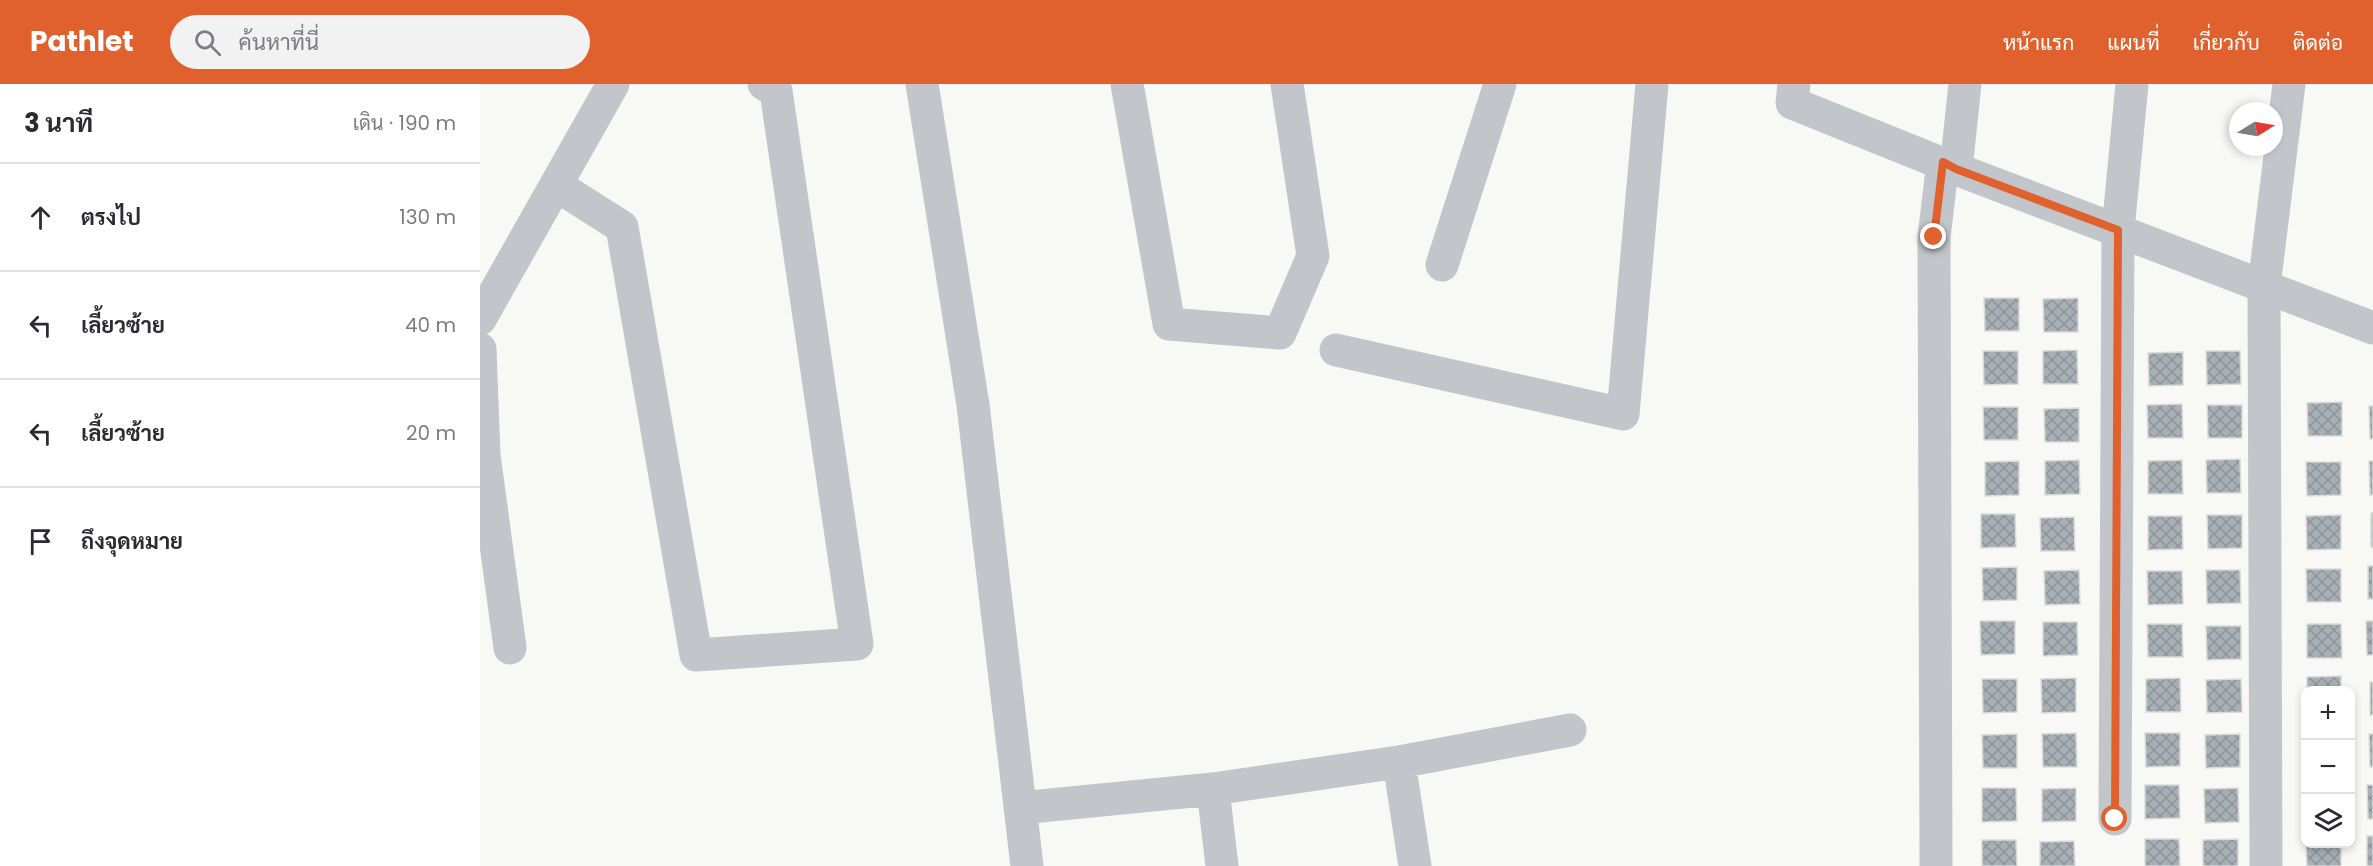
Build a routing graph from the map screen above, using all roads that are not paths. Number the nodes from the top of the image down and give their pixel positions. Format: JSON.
{"nodes":[{"id":1,"x":613,"y":84,"type":"edge"},
{"id":2,"x":764,"y":84,"type":"edge"},
{"id":3,"x":922,"y":84,"type":"edge"},
{"id":4,"x":1127,"y":84,"type":"edge"},
{"id":5,"x":1287,"y":84,"type":"edge"},
{"id":6,"x":1500,"y":84,"type":"edge"},
{"id":7,"x":1652,"y":84,"type":"edge"},
{"id":8,"x":1794,"y":84,"type":"edge"},
{"id":9,"x":1965,"y":84,"type":"edge"},
{"id":10,"x":2132,"y":84,"type":"edge"},
{"id":11,"x":2289,"y":84,"type":"edge"},
{"id":12,"x":1950,"y":166,"type":"junction"},
{"id":13,"x":556,"y":185,"type":"junction"},
{"id":14,"x":2118,"y":230,"type":"junction"},
{"id":15,"x":1442,"y":265,"type":"dead end"},
{"id":16,"x":2264,"y":286,"type":"junction"},
{"id":17,"x":480,"y":319,"type":"edge"},
{"id":18,"x":2373,"y":328,"type":"edge"},
{"id":19,"x":480,"y":349,"type":"edge"},
{"id":20,"x":1336,"y":350,"type":"dead end"},
{"id":21,"x":482,"y":455,"type":"edge"},
{"id":22,"x":510,"y":648,"type":"dead end"},
{"id":23,"x":1570,"y":730,"type":"dead end"},
{"id":24,"x":1399,"y":762,"type":"junction"},
{"id":25,"x":1213,"y":789,"type":"junction"},
{"id":26,"x":1020,"y":808,"type":"junction"},
{"id":27,"x":2115,"y":819,"type":"dead end"},
{"id":28,"x":1027,"y":866,"type":"edge"},
{"id":29,"x":1222,"y":866,"type":"edge"},
{"id":30,"x":1415,"y":866,"type":"edge"},
{"id":31,"x":1936,"y":866,"type":"edge"},
{"id":32,"x":2266,"y":866,"type":"edge"}],
"edges":[{"from":1,"to":13,"type":"street"},
{"from":2,"to":13,"type":"street"},
{"from":3,"to":26,"type":"street"},
{"from":4,"to":5,"type":"street"},
{"from":6,"to":15,"type":"street"},
{"from":7,"to":20,"type":"street"},
{"from":8,"to":12,"type":"street"},
{"from":9,"to":12,"type":"street"},
{"from":10,"to":14,"type":"street"},
{"from":11,"to":16,"type":"street"},
{"from":12,"to":14,"type":"street"},
{"from":12,"to":31,"type":"street"},
{"from":13,"to":17,"type":"street"},
{"from":14,"to":16,"type":"street"},
{"from":14,"to":27,"type":"street"},
{"from":16,"to":18,"type":"street"},
{"from":16,"to":32,"type":"street"},
{"from":19,"to":21,"type":"street"},
{"from":21,"to":22,"type":"street"},
{"from":23,"to":24,"type":"street"},
{"from":24,"to":25,"type":"street"},
{"from":24,"to":30,"type":"street"},
{"from":25,"to":26,"type":"street"},
{"from":25,"to":29,"type":"street"},
{"from":26,"to":28,"type":"street"}]}
